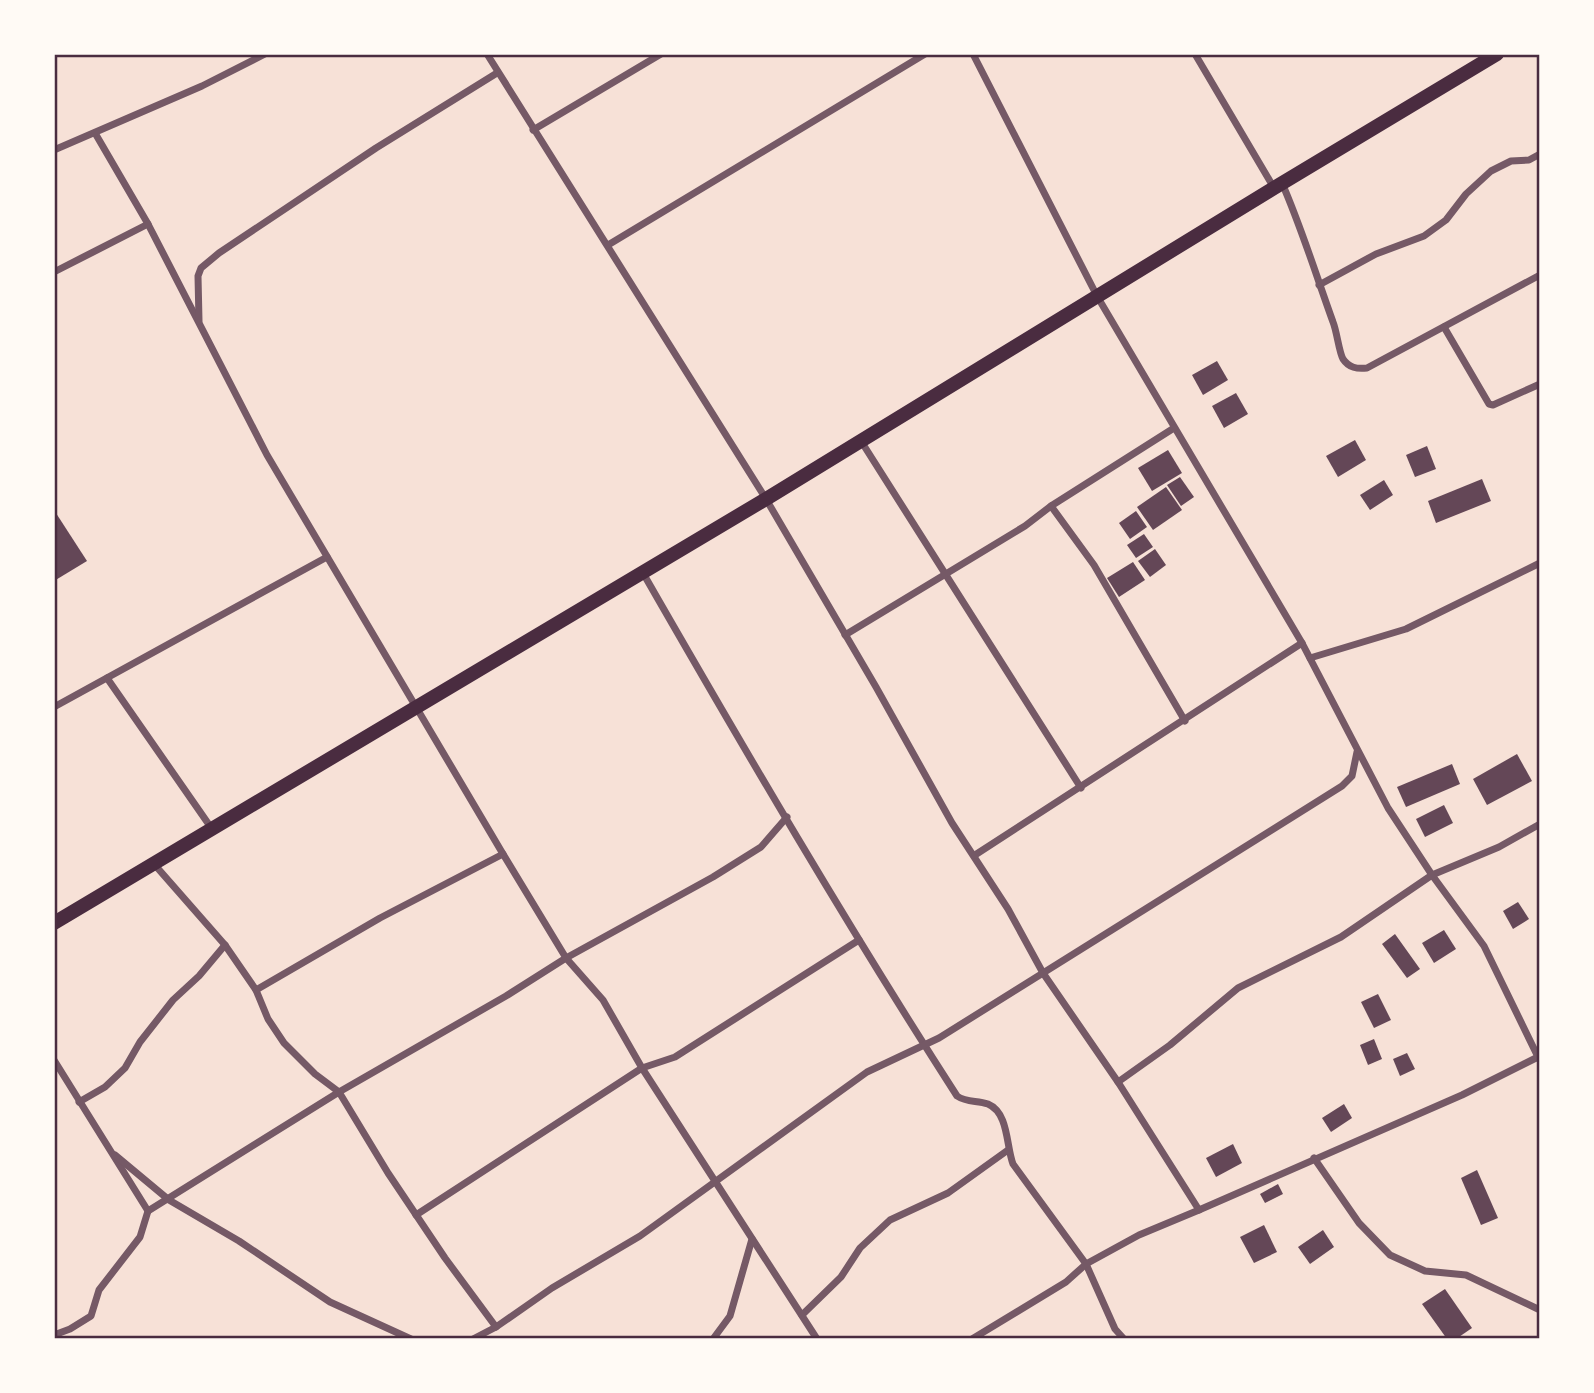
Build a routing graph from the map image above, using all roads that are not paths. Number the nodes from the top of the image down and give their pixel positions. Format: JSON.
{"nodes":[{"id":1,"x":265,"y":54,"type":"edge"},
{"id":2,"x":487,"y":54,"type":"edge"},
{"id":3,"x":661,"y":54,"type":"edge"},
{"id":4,"x":925,"y":54,"type":"edge"},
{"id":5,"x":973,"y":54,"type":"edge"},
{"id":6,"x":1195,"y":54,"type":"edge"},
{"id":7,"x":1497,"y":54,"type":"edge"},
{"id":8,"x":497,"y":73,"type":"junction"},
{"id":9,"x":533,"y":130,"type":"junction"},
{"id":10,"x":95,"y":133,"type":"junction"},
{"id":11,"x":54,"y":150,"type":"edge"},
{"id":12,"x":1540,"y":154,"type":"edge"},
{"id":13,"x":1278,"y":185,"type":"junction"},
{"id":14,"x":148,"y":225,"type":"junction"},
{"id":15,"x":608,"y":245,"type":"junction"},
{"id":16,"x":54,"y":272,"type":"edge"},
{"id":17,"x":1540,"y":275,"type":"edge"},
{"id":18,"x":1319,"y":285,"type":"junction"},
{"id":19,"x":1097,"y":296,"type":"junction"},
{"id":20,"x":199,"y":325,"type":"junction"},
{"id":21,"x":1444,"y":327,"type":"junction"},
{"id":22,"x":1540,"y":384,"type":"edge"},
{"id":23,"x":1174,"y":428,"type":"junction"},
{"id":24,"x":861,"y":441,"type":"junction"},
{"id":25,"x":766,"y":499,"type":"junction"},
{"id":26,"x":1051,"y":506,"type":"junction"},
{"id":27,"x":327,"y":557,"type":"junction"},
{"id":28,"x":1540,"y":563,"type":"edge"},
{"id":29,"x":643,"y":573,"type":"junction"},
{"id":30,"x":946,"y":574,"type":"junction"},
{"id":31,"x":845,"y":635,"type":"junction"},
{"id":32,"x":1302,"y":643,"type":"junction"},
{"id":33,"x":1310,"y":658,"type":"junction"},
{"id":34,"x":107,"y":678,"type":"junction"},
{"id":35,"x":54,"y":706,"type":"edge"},
{"id":36,"x":418,"y":707,"type":"junction"},
{"id":37,"x":1185,"y":721,"type":"junction"},
{"id":38,"x":1358,"y":751,"type":"junction"},
{"id":39,"x":1081,"y":788,"type":"junction"},
{"id":40,"x":787,"y":817,"type":"junction"},
{"id":41,"x":1540,"y":824,"type":"edge"},
{"id":42,"x":212,"y":829,"type":"junction"},
{"id":43,"x":503,"y":854,"type":"junction"},
{"id":44,"x":975,"y":855,"type":"junction"},
{"id":45,"x":154,"y":864,"type":"junction"},
{"id":46,"x":1432,"y":876,"type":"junction"},
{"id":47,"x":54,"y":923,"type":"edge"},
{"id":48,"x":859,"y":940,"type":"junction"},
{"id":49,"x":225,"y":945,"type":"junction"},
{"id":50,"x":566,"y":958,"type":"junction"},
{"id":51,"x":1043,"y":973,"type":"junction"},
{"id":52,"x":256,"y":990,"type":"junction"},
{"id":53,"x":924,"y":1045,"type":"junction"},
{"id":54,"x":1539,"y":1058,"type":"edge"},
{"id":55,"x":54,"y":1060,"type":"edge"},
{"id":56,"x":642,"y":1068,"type":"junction"},
{"id":57,"x":1118,"y":1082,"type":"junction"},
{"id":58,"x":340,"y":1092,"type":"junction"},
{"id":59,"x":79,"y":1102,"type":"junction"},
{"id":60,"x":1008,"y":1150,"type":"junction"},
{"id":61,"x":109,"y":1151,"type":"junction"},
{"id":62,"x":1314,"y":1158,"type":"junction"},
{"id":63,"x":715,"y":1181,"type":"junction"},
{"id":64,"x":169,"y":1200,"type":"junction"},
{"id":65,"x":1199,"y":1210,"type":"junction"},
{"id":66,"x":148,"y":1211,"type":"junction"},
{"id":67,"x":416,"y":1215,"type":"junction"},
{"id":68,"x":752,"y":1239,"type":"junction"},
{"id":69,"x":1086,"y":1264,"type":"junction"},
{"id":70,"x":1540,"y":1310,"type":"edge"},
{"id":71,"x":802,"y":1315,"type":"junction"},
{"id":72,"x":496,"y":1327,"type":"junction"},
{"id":73,"x":54,"y":1335,"type":"edge"},
{"id":74,"x":411,"y":1339,"type":"edge"},
{"id":75,"x":473,"y":1339,"type":"edge"},
{"id":76,"x":713,"y":1339,"type":"edge"},
{"id":77,"x":817,"y":1339,"type":"edge"},
{"id":78,"x":972,"y":1339,"type":"edge"},
{"id":79,"x":1124,"y":1339,"type":"edge"}],
"edges":[{"from":1,"to":10,"type":"street"},
{"from":2,"to":8,"type":"street"},
{"from":3,"to":9,"type":"street"},
{"from":4,"to":15,"type":"street"},
{"from":5,"to":19,"type":"street"},
{"from":6,"to":13,"type":"street"},
{"from":7,"to":13,"type":"main road"},
{"from":8,"to":9,"type":"street"},
{"from":8,"to":20,"type":"street"},
{"from":9,"to":15,"type":"street"},
{"from":10,"to":11,"type":"street"},
{"from":10,"to":14,"type":"street"},
{"from":12,"to":18,"type":"street"},
{"from":13,"to":18,"type":"street"},
{"from":13,"to":19,"type":"main road"},
{"from":14,"to":16,"type":"street"},
{"from":14,"to":20,"type":"street"},
{"from":15,"to":25,"type":"street"},
{"from":17,"to":21,"type":"street"},
{"from":18,"to":21,"type":"street"},
{"from":19,"to":23,"type":"street"},
{"from":19,"to":24,"type":"main road"},
{"from":20,"to":27,"type":"street"},
{"from":21,"to":22,"type":"street"},
{"from":23,"to":26,"type":"street"},
{"from":23,"to":32,"type":"street"},
{"from":24,"to":25,"type":"main road"},
{"from":24,"to":30,"type":"street"},
{"from":25,"to":29,"type":"main road"},
{"from":25,"to":31,"type":"street"},
{"from":26,"to":30,"type":"street"},
{"from":26,"to":37,"type":"street"},
{"from":27,"to":34,"type":"street"},
{"from":27,"to":36,"type":"street"},
{"from":28,"to":33,"type":"street"},
{"from":29,"to":36,"type":"main road"},
{"from":29,"to":40,"type":"street"},
{"from":30,"to":31,"type":"street"},
{"from":30,"to":39,"type":"street"},
{"from":31,"to":44,"type":"street"},
{"from":32,"to":33,"type":"street"},
{"from":32,"to":37,"type":"street"},
{"from":33,"to":38,"type":"street"},
{"from":34,"to":35,"type":"street"},
{"from":34,"to":42,"type":"street"},
{"from":36,"to":42,"type":"main road"},
{"from":36,"to":43,"type":"street"},
{"from":37,"to":39,"type":"street"},
{"from":38,"to":46,"type":"street"},
{"from":38,"to":51,"type":"street"},
{"from":39,"to":44,"type":"street"},
{"from":40,"to":48,"type":"street"},
{"from":40,"to":50,"type":"street"},
{"from":41,"to":46,"type":"street"},
{"from":42,"to":45,"type":"main road"},
{"from":43,"to":50,"type":"street"},
{"from":43,"to":52,"type":"street"},
{"from":44,"to":51,"type":"street"},
{"from":45,"to":47,"type":"main road"},
{"from":45,"to":49,"type":"street"},
{"from":46,"to":54,"type":"street"},
{"from":46,"to":57,"type":"street"},
{"from":48,"to":53,"type":"street"},
{"from":48,"to":56,"type":"street"},
{"from":49,"to":52,"type":"street"},
{"from":49,"to":59,"type":"street"},
{"from":50,"to":56,"type":"street"},
{"from":50,"to":58,"type":"street"},
{"from":51,"to":53,"type":"street"},
{"from":51,"to":57,"type":"street"},
{"from":52,"to":58,"type":"street"},
{"from":53,"to":60,"type":"street"},
{"from":53,"to":63,"type":"street"},
{"from":54,"to":62,"type":"street"},
{"from":55,"to":59,"type":"street"},
{"from":56,"to":63,"type":"street"},
{"from":56,"to":67,"type":"street"},
{"from":57,"to":65,"type":"street"},
{"from":58,"to":64,"type":"street"},
{"from":58,"to":67,"type":"street"},
{"from":59,"to":61,"type":"street"},
{"from":60,"to":69,"type":"street"},
{"from":60,"to":71,"type":"street"},
{"from":61,"to":64,"type":"street"},
{"from":61,"to":66,"type":"street"},
{"from":62,"to":65,"type":"street"},
{"from":62,"to":70,"type":"street"},
{"from":63,"to":68,"type":"street"},
{"from":63,"to":72,"type":"street"},
{"from":64,"to":66,"type":"street"},
{"from":64,"to":74,"type":"street"},
{"from":65,"to":69,"type":"street"},
{"from":66,"to":73,"type":"street"},
{"from":67,"to":72,"type":"street"},
{"from":68,"to":71,"type":"street"},
{"from":68,"to":76,"type":"street"},
{"from":69,"to":78,"type":"street"},
{"from":69,"to":79,"type":"street"},
{"from":71,"to":77,"type":"street"},
{"from":72,"to":75,"type":"street"}]}
